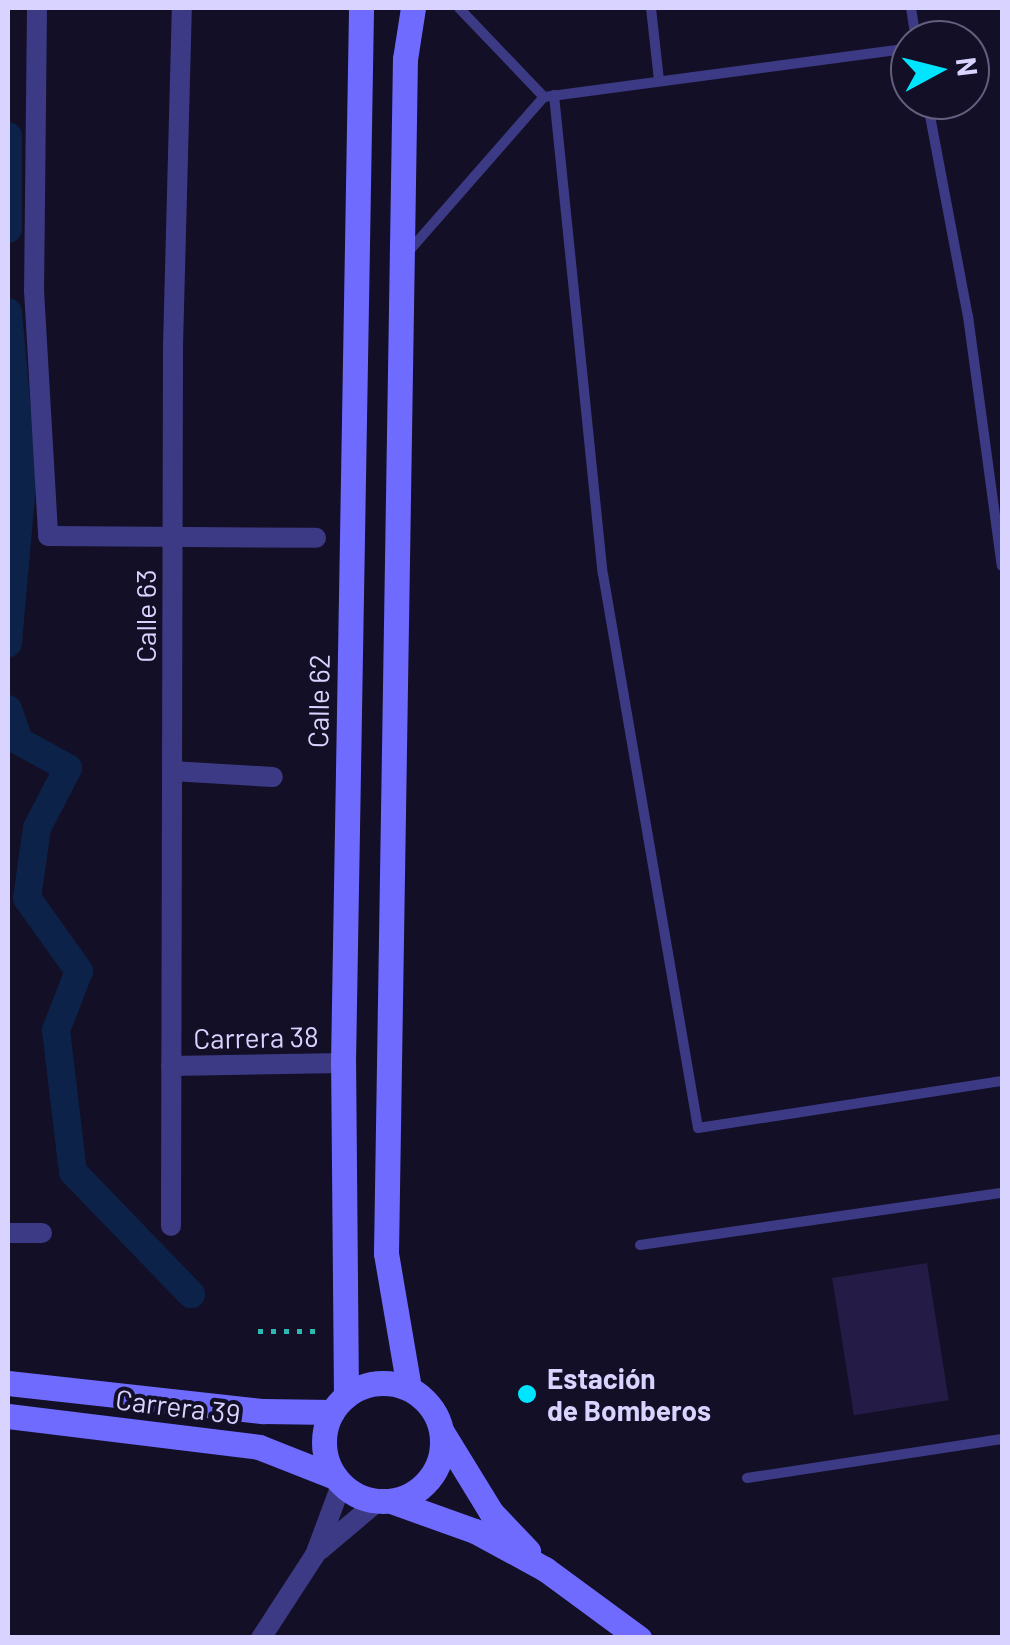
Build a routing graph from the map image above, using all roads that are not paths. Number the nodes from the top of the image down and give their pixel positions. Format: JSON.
{"nodes":[{"id":1,"x":38,"y":8,"type":"edge"},
{"id":2,"x":182,"y":8,"type":"edge"},
{"id":3,"x":360,"y":8,"type":"edge"},
{"id":4,"x":412,"y":8,"type":"edge"},
{"id":5,"x":459,"y":8,"type":"edge"},
{"id":6,"x":651,"y":8,"type":"edge"},
{"id":7,"x":890,"y":51,"type":"edge"},
{"id":8,"x":659,"y":82,"type":"junction"},
{"id":9,"x":549,"y":96,"type":"junction"},
{"id":10,"x":931,"y":120,"type":"edge"},
{"id":11,"x":401,"y":260,"type":"junction"},
{"id":12,"x":173,"y":536,"type":"junction"},
{"id":13,"x":316,"y":538,"type":"dead end"},
{"id":14,"x":1002,"y":566,"type":"edge"},
{"id":15,"x":172,"y":771,"type":"junction"},
{"id":16,"x":272,"y":776,"type":"dead end"},
{"id":17,"x":343,"y":1063,"type":"junction"},
{"id":18,"x":171,"y":1066,"type":"junction"},
{"id":19,"x":1002,"y":1081,"type":"edge"},
{"id":20,"x":1002,"y":1193,"type":"edge"},
{"id":21,"x":172,"y":1226,"type":"dead end"},
{"id":22,"x":8,"y":1233,"type":"edge"},
{"id":23,"x":42,"y":1233,"type":"dead end"},
{"id":24,"x":640,"y":1245,"type":"dead end"},
{"id":25,"x":8,"y":1383,"type":"edge"},
{"id":26,"x":409,"y":1388,"type":"junction"},
{"id":27,"x":339,"y":1404,"type":"junction"},
{"id":28,"x":8,"y":1416,"type":"edge"},
{"id":29,"x":442,"y":1432,"type":"junction"},
{"id":30,"x":1002,"y":1439,"type":"edge"},
{"id":31,"x":747,"y":1478,"type":"dead end"},
{"id":32,"x":338,"y":1481,"type":"junction"},
{"id":33,"x":384,"y":1502,"type":"junction"},
{"id":34,"x":314,"y":1555,"type":"junction"},
{"id":35,"x":546,"y":1569,"type":"junction"},
{"id":36,"x":262,"y":1638,"type":"edge"},
{"id":37,"x":639,"y":1638,"type":"edge"}],
"edges":[{"from":1,"to":12,"type":"street"},
{"from":2,"to":12,"type":"street","name":"Calle 63"},
{"from":3,"to":17,"type":"main road","name":"Calle 62"},
{"from":4,"to":11,"type":"main road"},
{"from":5,"to":9,"type":"lane"},
{"from":6,"to":8,"type":"lane"},
{"from":7,"to":8,"type":"lane"},
{"from":8,"to":9,"type":"lane"},
{"from":9,"to":11,"type":"lane"},
{"from":9,"to":19,"type":"lane"},
{"from":10,"to":14,"type":"lane"},
{"from":11,"to":26,"type":"main road"},
{"from":12,"to":13,"type":"street"},
{"from":12,"to":15,"type":"street","name":"Calle 63"},
{"from":15,"to":16,"type":"street"},
{"from":15,"to":18,"type":"street","name":"Calle 63"},
{"from":17,"to":18,"type":"street","name":"Carrera 38"},
{"from":17,"to":27,"type":"main road","name":"Calle 62"},
{"from":18,"to":21,"type":"street","name":"Calle 63"},
{"from":20,"to":24,"type":"lane"},
{"from":22,"to":23,"type":"street"},
{"from":25,"to":27,"type":"main road","name":"Carrera 39"},
{"from":26,"to":27,"type":"main road"},
{"from":26,"to":29,"type":"main road"},
{"from":27,"to":32,"type":"main road"},
{"from":28,"to":32,"type":"main road","name":"Carrera 39"},
{"from":29,"to":33,"type":"main road"},
{"from":29,"to":35,"type":"main road"},
{"from":30,"to":31,"type":"lane"},
{"from":32,"to":33,"type":"main road"},
{"from":32,"to":34,"type":"street"},
{"from":33,"to":34,"type":"street"},
{"from":33,"to":35,"type":"main road"},
{"from":34,"to":36,"type":"street"},
{"from":35,"to":37,"type":"main road"}]}
